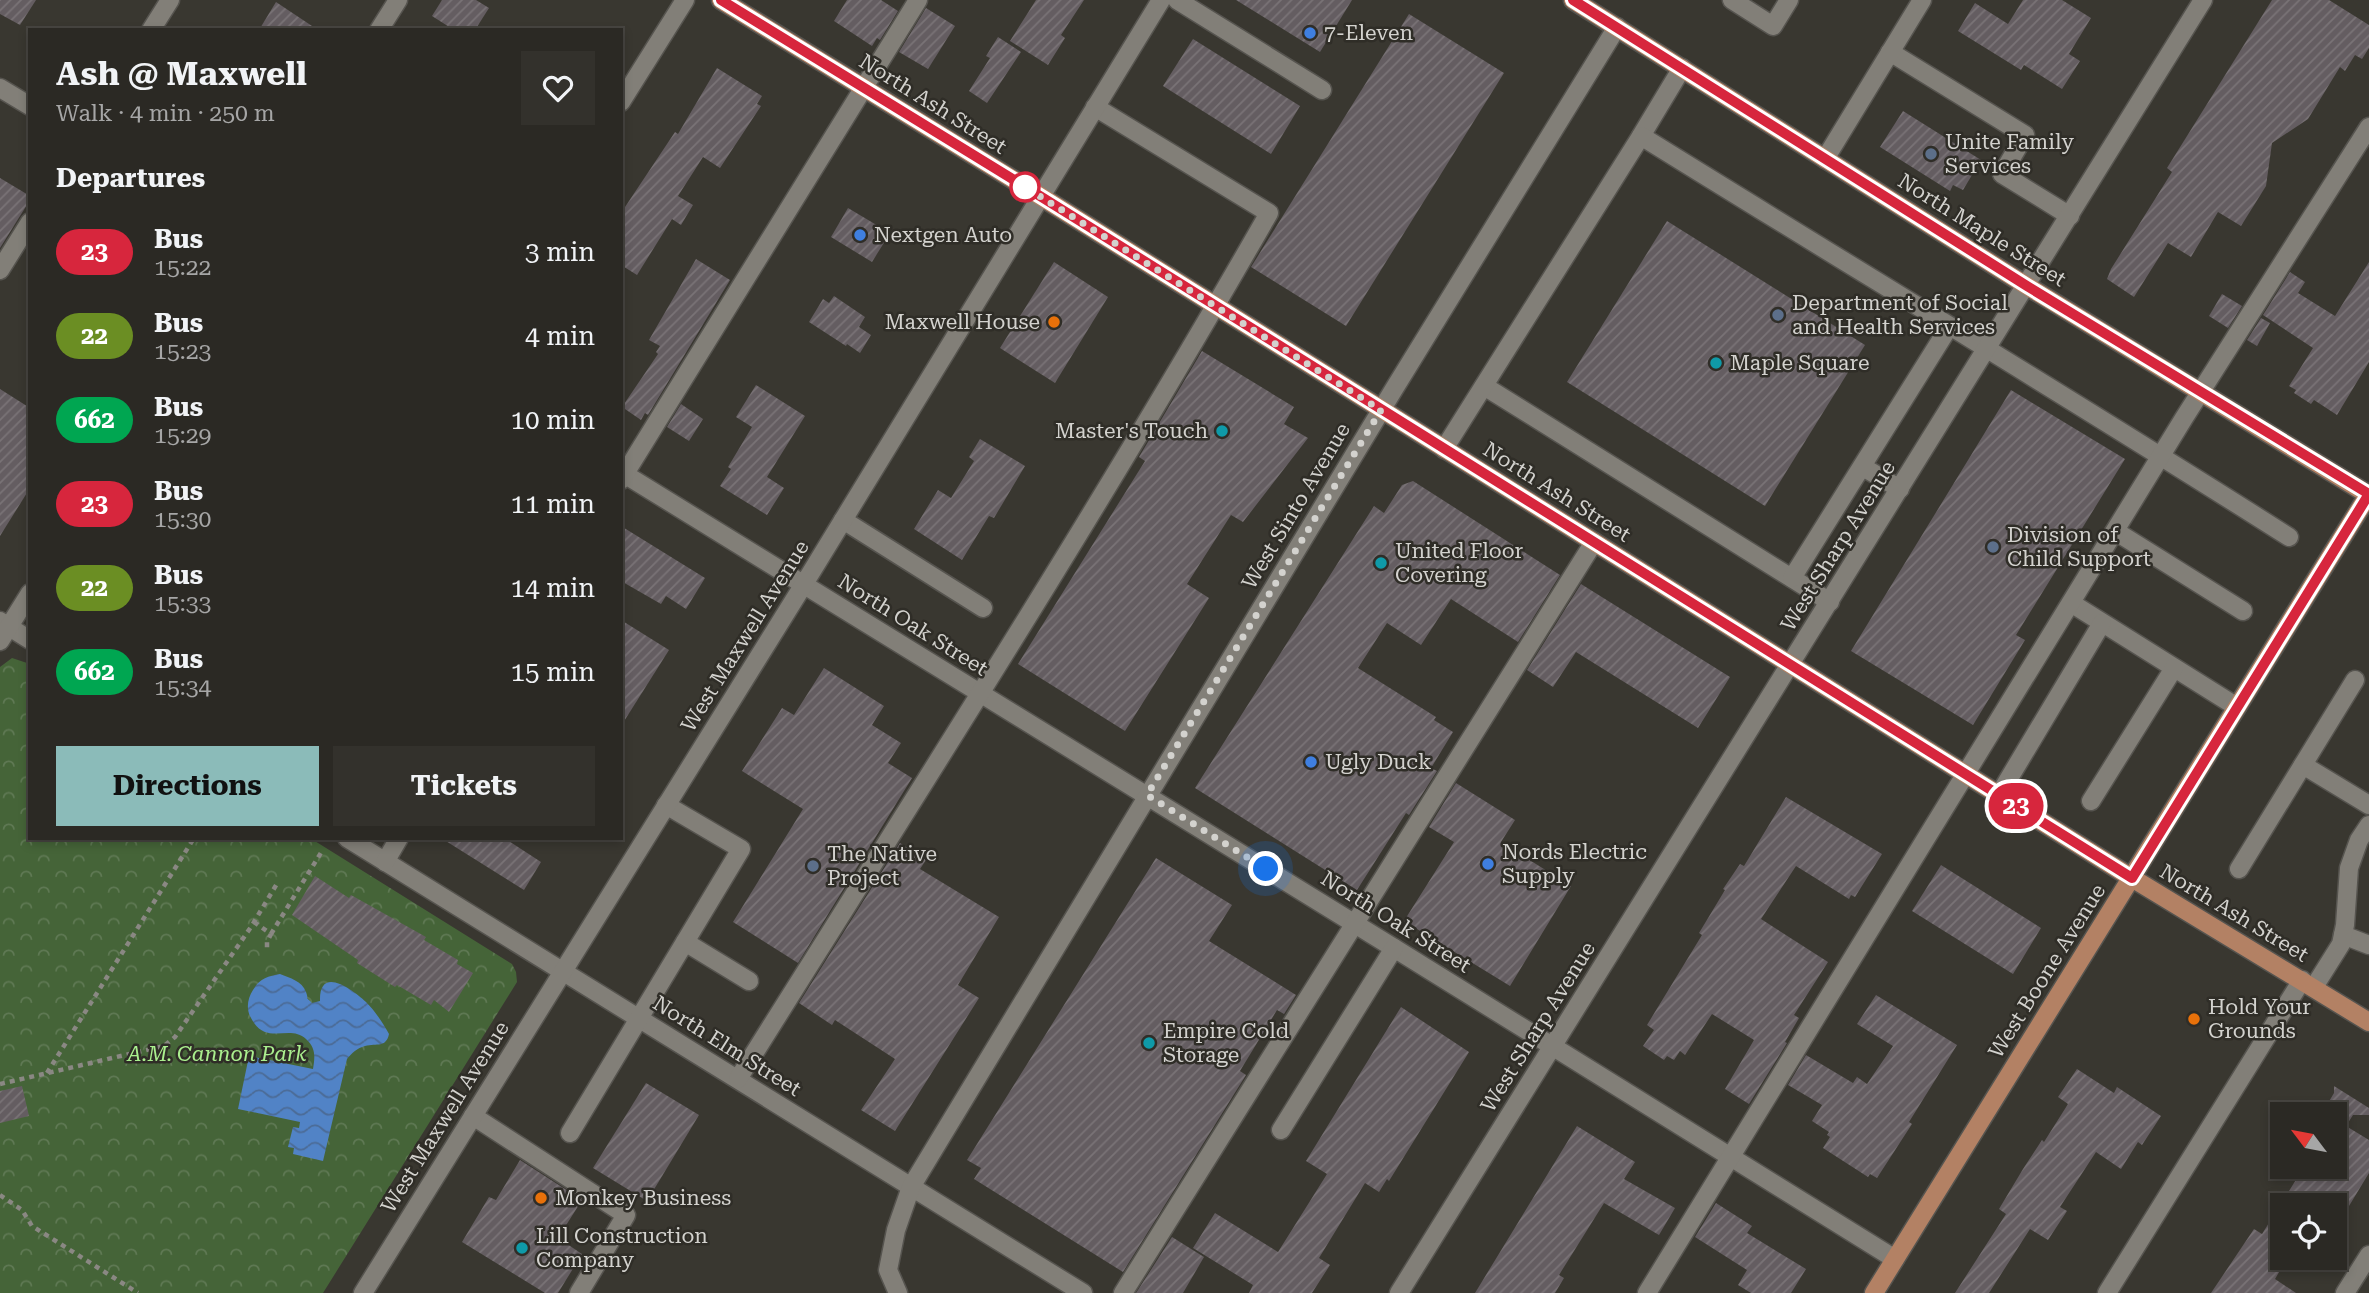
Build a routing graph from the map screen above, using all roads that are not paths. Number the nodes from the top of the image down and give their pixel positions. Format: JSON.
{"nodes":[{"id":1,"x":170,"y":0,"type":"edge"},
{"id":2,"x":398,"y":0,"type":"edge"},
{"id":3,"x":685,"y":0,"type":"edge"},
{"id":4,"x":722,"y":0,"type":"edge"},
{"id":5,"x":918,"y":0,"type":"edge"},
{"id":6,"x":1161,"y":0,"type":"edge"},
{"id":7,"x":1177,"y":0,"type":"edge"},
{"id":8,"x":1573,"y":0,"type":"edge"},
{"id":9,"x":1732,"y":0,"type":"edge"},
{"id":10,"x":1789,"y":0,"type":"edge"},
{"id":11,"x":1922,"y":0,"type":"edge"},
{"id":12,"x":2203,"y":0,"type":"edge"},
{"id":13,"x":1617,"y":27,"type":"junction"},
{"id":14,"x":152,"y":28,"type":"edge"},
{"id":15,"x":380,"y":28,"type":"edge"},
{"id":16,"x":1890,"y":52,"type":"junction"},
{"id":17,"x":1682,"y":68,"type":"junction"},
{"id":18,"x":0,"y":88,"type":"edge"},
{"id":19,"x":864,"y":89,"type":"junction"},
{"id":20,"x":1322,"y":90,"type":"dead end"},
{"id":21,"x":623,"y":99,"type":"edge"},
{"id":22,"x":28,"y":105,"type":"edge"},
{"id":23,"x":1095,"y":107,"type":"junction"},
{"id":24,"x":2369,"y":127,"type":"edge"},
{"id":25,"x":1641,"y":136,"type":"junction"},
{"id":26,"x":1825,"y":159,"type":"junction"},
{"id":27,"x":1040,"y":196,"type":"junction"},
{"id":28,"x":2070,"y":216,"type":"junction"},
{"id":29,"x":28,"y":225,"type":"edge"},
{"id":30,"x":0,"y":270,"type":"edge"},
{"id":31,"x":2027,"y":286,"type":"junction"},
{"id":32,"x":1216,"y":306,"type":"junction"},
{"id":33,"x":1949,"y":327,"type":"junction"},
{"id":34,"x":1987,"y":350,"type":"junction"},
{"id":35,"x":1484,"y":386,"type":"junction"},
{"id":36,"x":2200,"y":392,"type":"junction"},
{"id":37,"x":1381,"y":410,"type":"junction"},
{"id":38,"x":1444,"y":449,"type":"junction"},
{"id":39,"x":2161,"y":456,"type":"junction"},
{"id":40,"x":1863,"y":467,"type":"junction"},
{"id":41,"x":623,"y":474,"type":"edge"},
{"id":42,"x":623,"y":477,"type":"edge"},
{"id":43,"x":1900,"y":489,"type":"junction"},
{"id":44,"x":2369,"y":494,"type":"edge"},
{"id":45,"x":843,"y":520,"type":"junction"},
{"id":46,"x":2115,"y":531,"type":"junction"},
{"id":47,"x":2289,"y":537,"type":"dead end"},
{"id":48,"x":1594,"y":542,"type":"junction"},
{"id":49,"x":1791,"y":578,"type":"junction"},
{"id":50,"x":804,"y":584,"type":"junction"},
{"id":51,"x":28,"y":596,"type":"edge"},
{"id":52,"x":1830,"y":602,"type":"junction"},
{"id":53,"x":2071,"y":604,"type":"junction"},
{"id":54,"x":983,"y":608,"type":"dead end"},
{"id":55,"x":2243,"y":611,"type":"dead end"},
{"id":56,"x":2102,"y":623,"type":"junction"},
{"id":57,"x":3,"y":629,"type":"edge"},
{"id":58,"x":28,"y":639,"type":"edge"},
{"id":59,"x":1790,"y":665,"type":"junction"},
{"id":60,"x":2174,"y":668,"type":"junction"},
{"id":61,"x":2355,"y":680,"type":"dead end"},
{"id":62,"x":980,"y":693,"type":"junction"},
{"id":63,"x":2237,"y":707,"type":"junction"},
{"id":64,"x":2303,"y":765,"type":"junction"},
{"id":65,"x":1966,"y":775,"type":"junction"},
{"id":66,"x":1147,"y":795,"type":"junction"},
{"id":67,"x":1999,"y":795,"type":"junction"},
{"id":68,"x":2091,"y":801,"type":"dead end"},
{"id":69,"x":666,"y":805,"type":"junction"},
{"id":70,"x":2369,"y":805,"type":"edge"},
{"id":71,"x":2369,"y":825,"type":"edge"},
{"id":72,"x":350,"y":840,"type":"edge"},
{"id":73,"x":398,"y":840,"type":"edge"},
{"id":74,"x":385,"y":862,"type":"junction"},
{"id":75,"x":2239,"y":870,"type":"dead end"},
{"id":76,"x":2132,"y":878,"type":"junction"},
{"id":77,"x":1354,"y":923,"type":"junction"},
{"id":78,"x":2343,"y":935,"type":"junction"},
{"id":79,"x":685,"y":942,"type":"junction"},
{"id":80,"x":2369,"y":945,"type":"edge"},
{"id":81,"x":1394,"y":948,"type":"junction"},
{"id":82,"x":562,"y":972,"type":"junction"},
{"id":83,"x":749,"y":981,"type":"dead end"},
{"id":84,"x":2308,"y":984,"type":"junction"},
{"id":85,"x":639,"y":1019,"type":"junction"},
{"id":86,"x":2369,"y":1022,"type":"edge"},
{"id":87,"x":1553,"y":1046,"type":"junction"},
{"id":88,"x":738,"y":1079,"type":"junction"},
{"id":89,"x":473,"y":1116,"type":"junction"},
{"id":90,"x":1281,"y":1130,"type":"dead end"},
{"id":91,"x":570,"y":1133,"type":"dead end"},
{"id":92,"x":1731,"y":1157,"type":"junction"},
{"id":93,"x":911,"y":1188,"type":"junction"},
{"id":94,"x":2369,"y":1255,"type":"edge"},
{"id":95,"x":1895,"y":1259,"type":"junction"},
{"id":96,"x":363,"y":1293,"type":"edge"},
{"id":97,"x":579,"y":1293,"type":"edge"},
{"id":98,"x":898,"y":1293,"type":"edge"},
{"id":99,"x":1083,"y":1293,"type":"edge"},
{"id":100,"x":1123,"y":1293,"type":"edge"},
{"id":101,"x":1399,"y":1293,"type":"edge"},
{"id":102,"x":1647,"y":1293,"type":"edge"},
{"id":103,"x":1874,"y":1293,"type":"edge"},
{"id":104,"x":2107,"y":1293,"type":"edge"},
{"id":105,"x":2345,"y":1293,"type":"edge"}],
"edges":[{"from":1,"to":14,"type":"street"},
{"from":2,"to":15,"type":"street"},
{"from":3,"to":21,"type":"street"},
{"from":4,"to":19,"type":"main road","name":"North Ash Street"},
{"from":5,"to":19,"type":"street"},
{"from":6,"to":23,"type":"street","name":"West Maxwell Avenue"},
{"from":7,"to":20,"type":"street"},
{"from":8,"to":13,"type":"main road","name":"North Maple Street"},
{"from":9,"to":10,"type":"street"},
{"from":11,"to":16,"type":"street"},
{"from":12,"to":28,"type":"street","name":"West Sharp Avenue"},
{"from":13,"to":17,"type":"main road","name":"North Maple Street"},
{"from":13,"to":37,"type":"street","name":"West Sinto Avenue"},
{"from":16,"to":26,"type":"street"},
{"from":16,"to":28,"type":"street"},
{"from":17,"to":25,"type":"street"},
{"from":17,"to":26,"type":"main road","name":"North Maple Street"},
{"from":18,"to":22,"type":"street"},
{"from":19,"to":27,"type":"main road","name":"North Ash Street"},
{"from":19,"to":41,"type":"street"},
{"from":23,"to":27,"type":"street","name":"West Maxwell Avenue"},
{"from":23,"to":32,"type":"street"},
{"from":24,"to":36,"type":"street"},
{"from":25,"to":33,"type":"street"},
{"from":25,"to":35,"type":"street"},
{"from":26,"to":31,"type":"main road","name":"North Maple Street"},
{"from":27,"to":32,"type":"main road","name":"North Ash Street"},
{"from":27,"to":45,"type":"street","name":"West Maxwell Avenue"},
{"from":28,"to":31,"type":"street","name":"West Sharp Avenue"},
{"from":29,"to":30,"type":"street"},
{"from":31,"to":34,"type":"street","name":"West Sharp Avenue"},
{"from":31,"to":36,"type":"main road","name":"North Maple Street"},
{"from":32,"to":37,"type":"main road","name":"North Ash Street"},
{"from":32,"to":62,"type":"street"},
{"from":33,"to":34,"type":"street"},
{"from":33,"to":40,"type":"street"},
{"from":34,"to":39,"type":"street"},
{"from":34,"to":43,"type":"street","name":"West Sharp Avenue"},
{"from":35,"to":38,"type":"street"},
{"from":35,"to":49,"type":"street"},
{"from":36,"to":39,"type":"street"},
{"from":36,"to":44,"type":"main road","name":"North Maple Street"},
{"from":37,"to":38,"type":"main road","name":"North Ash Street"},
{"from":37,"to":66,"type":"street","name":"West Sinto Avenue"},
{"from":38,"to":48,"type":"main road","name":"North Ash Street"},
{"from":39,"to":46,"type":"street"},
{"from":39,"to":47,"type":"street"},
{"from":40,"to":43,"type":"street"},
{"from":40,"to":49,"type":"street"},
{"from":42,"to":50,"type":"street","name":"North Oak Street"},
{"from":43,"to":52,"type":"street","name":"West Sharp Avenue"},
{"from":44,"to":63,"type":"main road","name":"West Boone Avenue"},
{"from":45,"to":50,"type":"street","name":"West Maxwell Avenue"},
{"from":45,"to":54,"type":"street"},
{"from":46,"to":53,"type":"street"},
{"from":46,"to":55,"type":"street"},
{"from":48,"to":59,"type":"main road","name":"North Ash Street"},
{"from":48,"to":77,"type":"street"},
{"from":49,"to":52,"type":"street"},
{"from":50,"to":62,"type":"street","name":"North Oak Street"},
{"from":50,"to":69,"type":"street","name":"West Maxwell Avenue"},
{"from":51,"to":57,"type":"street"},
{"from":52,"to":59,"type":"street","name":"West Sharp Avenue"},
{"from":53,"to":56,"type":"street"},
{"from":53,"to":65,"type":"street"},
{"from":56,"to":60,"type":"street"},
{"from":56,"to":67,"type":"street"},
{"from":57,"to":58,"type":"street"},
{"from":59,"to":65,"type":"main road","name":"North Ash Street"},
{"from":59,"to":87,"type":"street","name":"West Sharp Avenue"},
{"from":60,"to":63,"type":"street"},
{"from":60,"to":68,"type":"street"},
{"from":61,"to":64,"type":"street"},
{"from":62,"to":66,"type":"street","name":"North Oak Street"},
{"from":62,"to":88,"type":"street"},
{"from":63,"to":76,"type":"main road","name":"West Boone Avenue"},
{"from":64,"to":70,"type":"street"},
{"from":64,"to":75,"type":"street"},
{"from":65,"to":67,"type":"main road","name":"North Ash Street"},
{"from":65,"to":92,"type":"street"},
{"from":66,"to":77,"type":"street","name":"North Oak Street"},
{"from":66,"to":93,"type":"street","name":"West Sinto Avenue"},
{"from":67,"to":76,"type":"main road","name":"North Ash Street"},
{"from":69,"to":79,"type":"street"},
{"from":69,"to":82,"type":"street","name":"West Maxwell Avenue"},
{"from":71,"to":78,"type":"street"},
{"from":72,"to":74,"type":"street","name":"North Elm Street"},
{"from":73,"to":74,"type":"street"},
{"from":74,"to":82,"type":"street","name":"North Elm Street"},
{"from":76,"to":84,"type":"main road","name":"North Ash Street"},
{"from":76,"to":95,"type":"main road","name":"West Boone Avenue"},
{"from":77,"to":81,"type":"street","name":"North Oak Street"},
{"from":77,"to":100,"type":"street"},
{"from":78,"to":80,"type":"street"},
{"from":78,"to":84,"type":"street"},
{"from":79,"to":83,"type":"street"},
{"from":79,"to":85,"type":"street"},
{"from":81,"to":87,"type":"street","name":"North Oak Street"},
{"from":81,"to":90,"type":"street"},
{"from":82,"to":85,"type":"street","name":"North Elm Street"},
{"from":82,"to":89,"type":"street","name":"West Maxwell Avenue"},
{"from":84,"to":86,"type":"main road","name":"North Ash Street"},
{"from":84,"to":104,"type":"street"},
{"from":85,"to":88,"type":"street","name":"North Elm Street"},
{"from":85,"to":91,"type":"street"},
{"from":87,"to":92,"type":"street","name":"North Oak Street"},
{"from":87,"to":101,"type":"street","name":"West Sharp Avenue"},
{"from":88,"to":93,"type":"street","name":"North Elm Street"},
{"from":89,"to":96,"type":"street","name":"West Maxwell Avenue"},
{"from":89,"to":97,"type":"street"},
{"from":92,"to":95,"type":"street","name":"North Oak Street"},
{"from":92,"to":102,"type":"street"},
{"from":93,"to":98,"type":"street","name":"West Sinto Avenue"},
{"from":93,"to":99,"type":"street","name":"North Elm Street"},
{"from":94,"to":105,"type":"street"},
{"from":95,"to":103,"type":"main road","name":"West Boone Avenue"}]}
